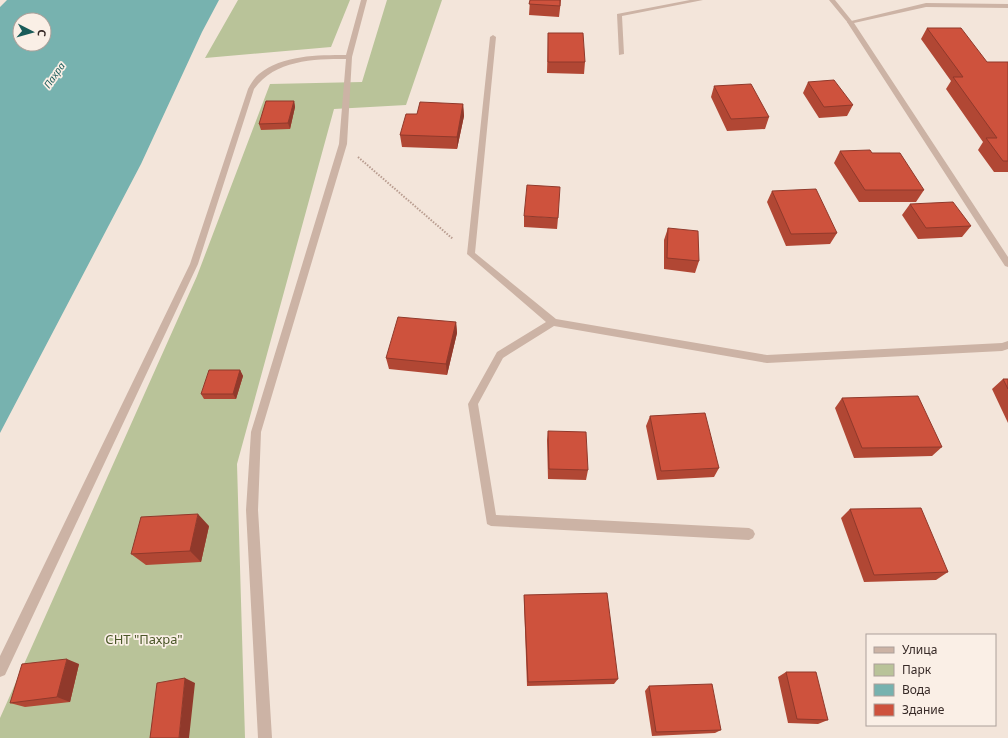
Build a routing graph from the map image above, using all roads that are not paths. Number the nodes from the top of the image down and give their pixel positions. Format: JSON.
{"nodes":[{"id":1,"x":364,"y":0,"type":"edge"},
{"id":2,"x":700,"y":0,"type":"edge"},
{"id":3,"x":832,"y":0,"type":"edge"},
{"id":4,"x":1008,"y":6,"type":"edge"},
{"id":5,"x":850,"y":22,"type":"junction"},
{"id":6,"x":494,"y":37,"type":"dead end"},
{"id":7,"x":621,"y":54,"type":"dead end"},
{"id":8,"x":349,"y":57,"type":"junction"},
{"id":9,"x":1008,"y":264,"type":"edge"},
{"id":10,"x":553,"y":322,"type":"junction"},
{"id":11,"x":1008,"y":345,"type":"edge"},
{"id":12,"x":749,"y":534,"type":"dead end"},
{"id":13,"x":0,"y":670,"type":"edge"},
{"id":14,"x":266,"y":738,"type":"edge"}],
"edges":[{"from":1,"to":8,"type":"street"},
{"from":2,"to":7,"type":"street"},
{"from":3,"to":5,"type":"street"},
{"from":4,"to":5,"type":"street"},
{"from":5,"to":9,"type":"street"},
{"from":6,"to":10,"type":"street"},
{"from":8,"to":13,"type":"street"},
{"from":8,"to":14,"type":"street"},
{"from":10,"to":11,"type":"street"},
{"from":10,"to":12,"type":"street"}]}
